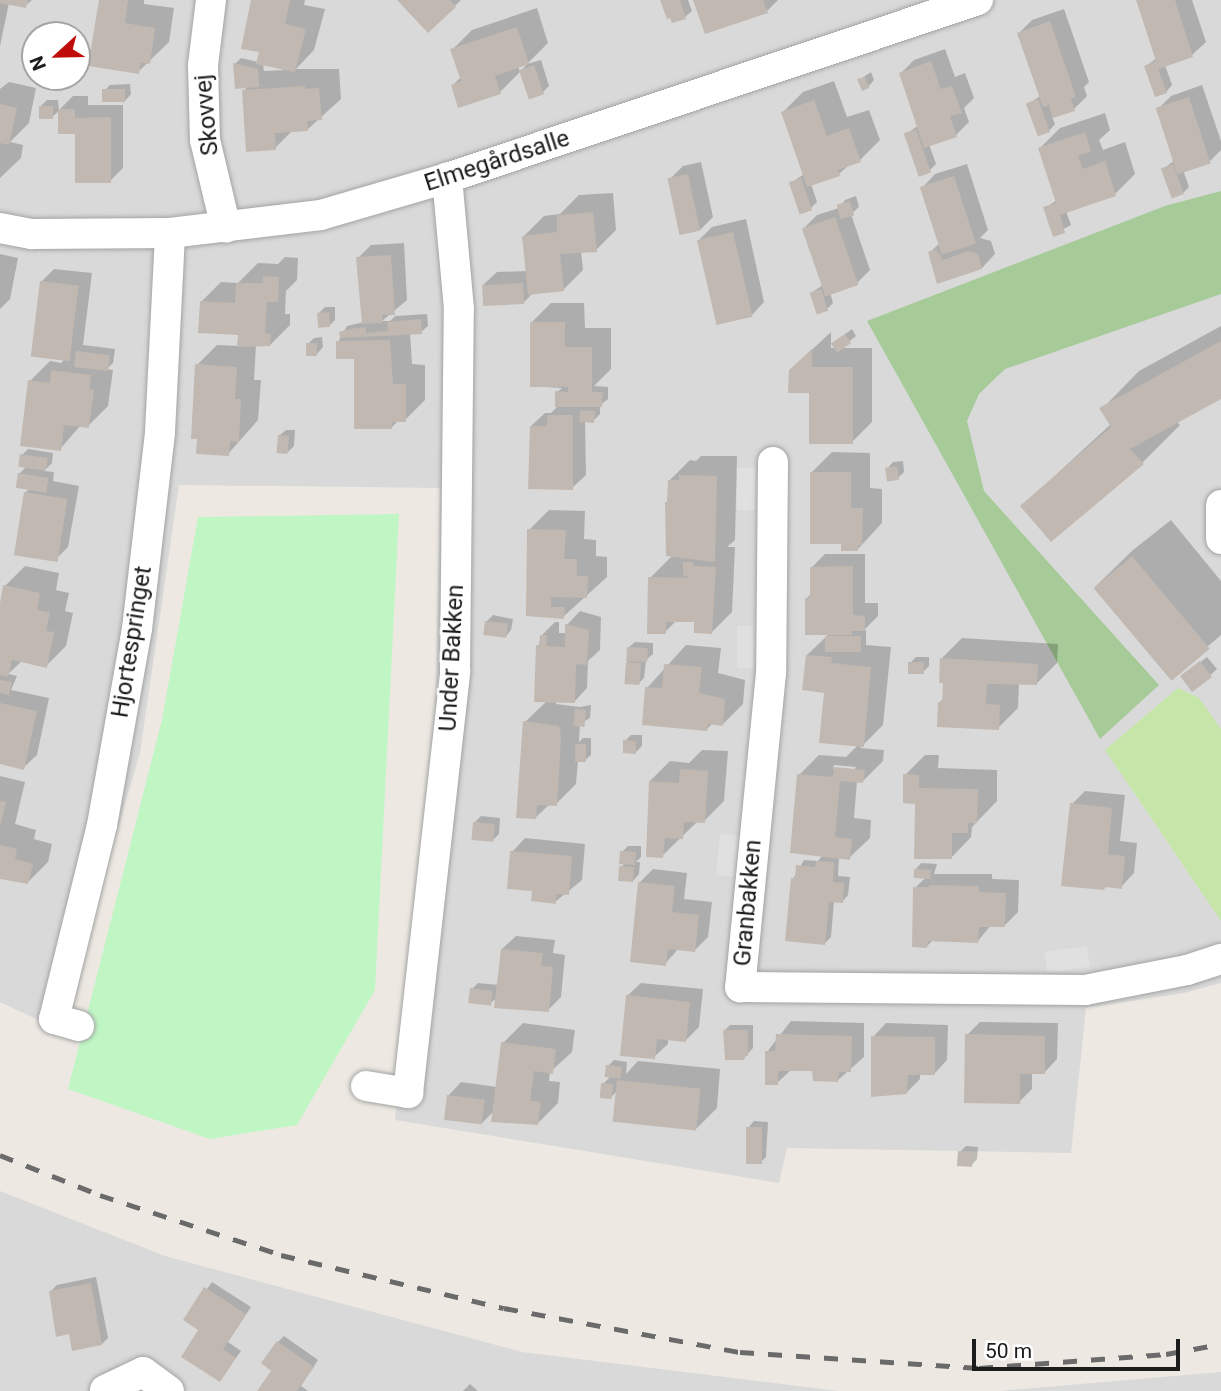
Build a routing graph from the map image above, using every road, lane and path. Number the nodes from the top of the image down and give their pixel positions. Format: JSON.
{"nodes":[{"id":1,"x":211,"y":0,"type":"edge"},
{"id":2,"x":978,"y":0,"type":"edge"},
{"id":3,"x":447,"y":178,"type":"junction"},
{"id":4,"x":0,"y":228,"type":"edge"},
{"id":5,"x":226,"y":228,"type":"junction"},
{"id":6,"x":170,"y":233,"type":"junction"},
{"id":7,"x":773,"y":462,"type":"dead end"},
{"id":8,"x":1221,"y":505,"type":"edge"},
{"id":9,"x":1221,"y":539,"type":"edge"},
{"id":10,"x":1221,"y":960,"type":"edge"},
{"id":11,"x":79,"y":1026,"type":"dead end"},
{"id":12,"x":366,"y":1086,"type":"dead end"},
{"id":13,"x":105,"y":1390,"type":"edge"},
{"id":14,"x":169,"y":1391,"type":"edge"}],
"edges":[{"from":1,"to":5,"type":"street","name":"Skovvej"},
{"from":2,"to":3,"type":"street","name":"Elmegårdsalle"},
{"from":3,"to":5,"type":"street","name":"Elmegårdsalle"},
{"from":3,"to":12,"type":"street","name":"Under Bakken"},
{"from":4,"to":6,"type":"street","name":"Elmegårdsalle"},
{"from":5,"to":6,"type":"street","name":"Elmegårdsalle"},
{"from":6,"to":11,"type":"street","name":"Hjortespringet"},
{"from":7,"to":10,"type":"street","name":"Granbakken"},
{"from":8,"to":9,"type":"street"},
{"from":13,"to":14,"type":"street"}]}
